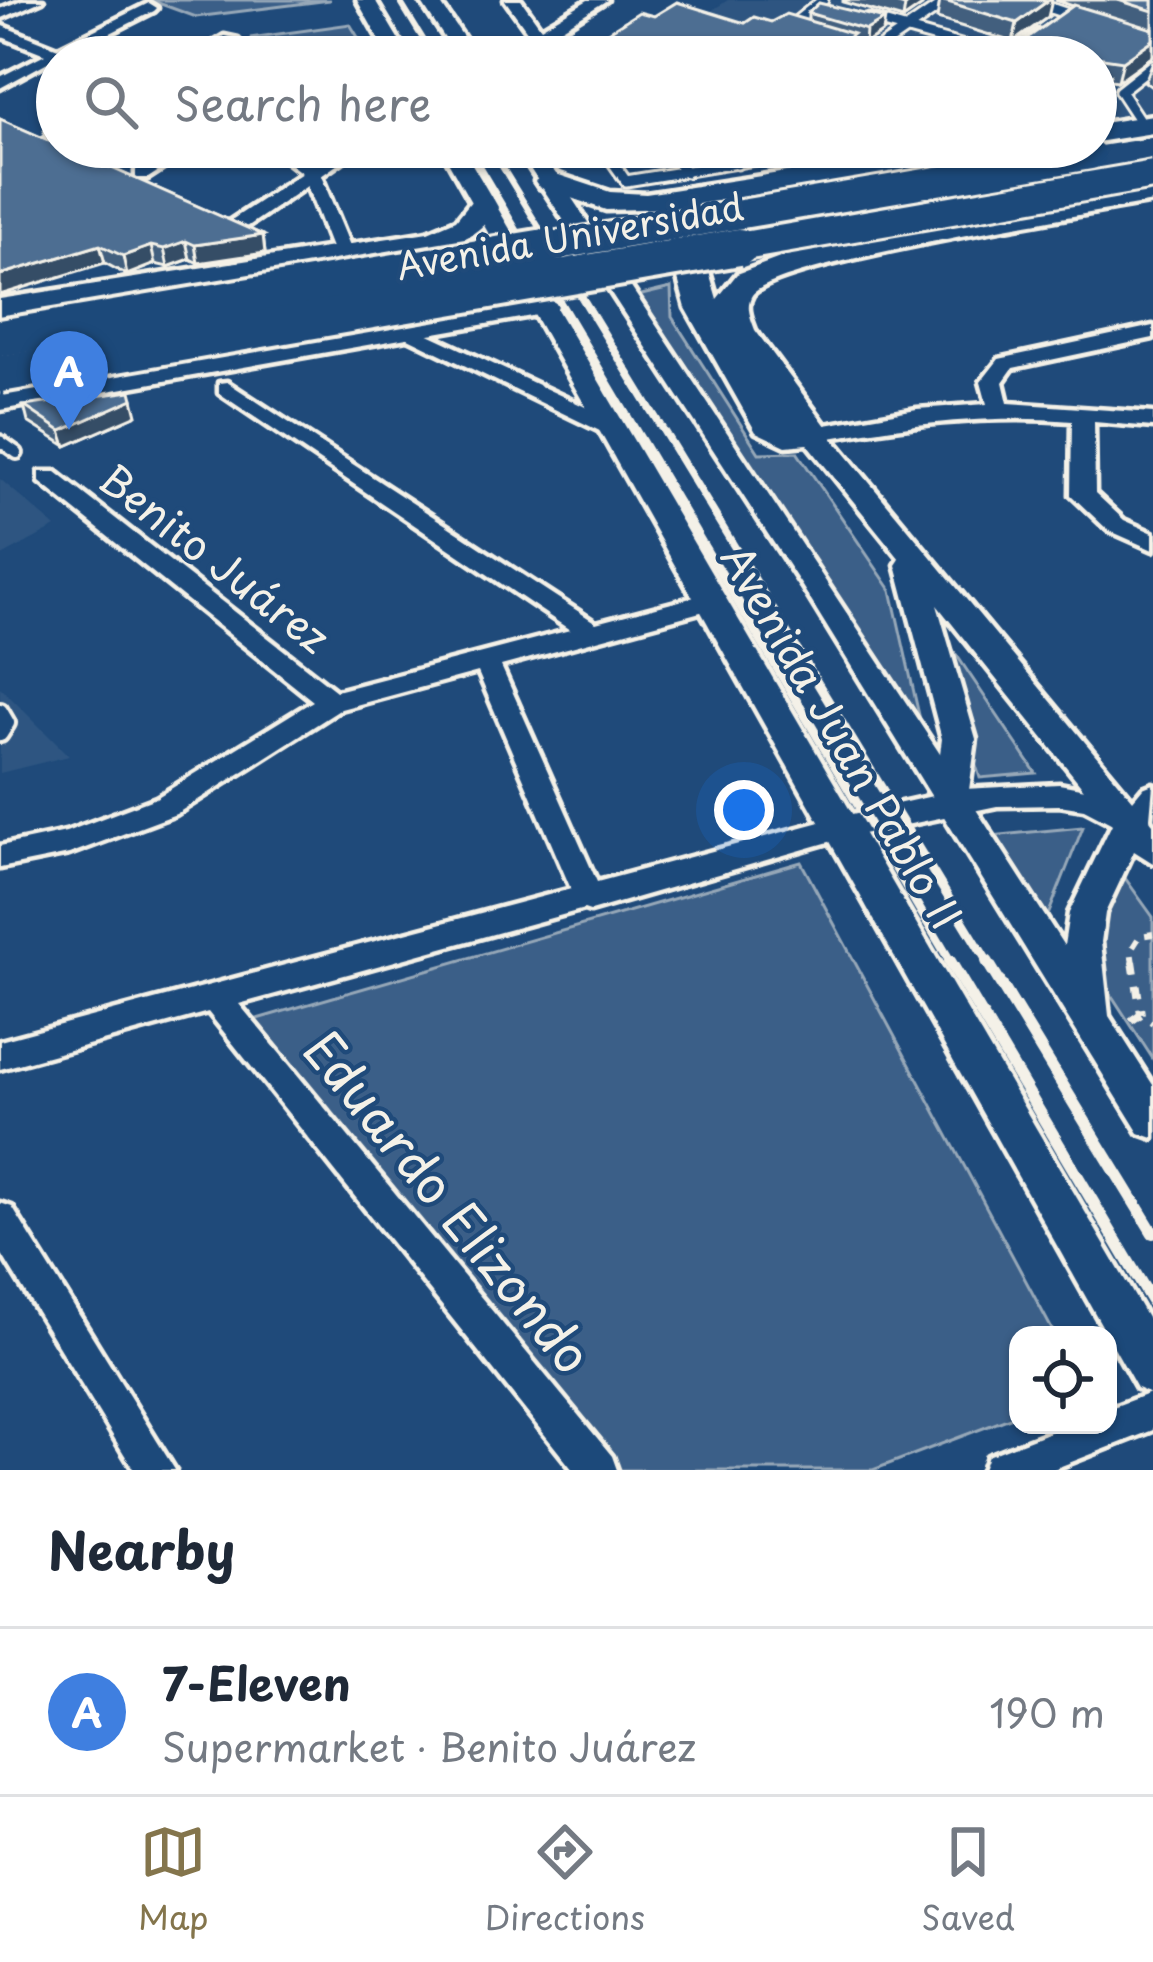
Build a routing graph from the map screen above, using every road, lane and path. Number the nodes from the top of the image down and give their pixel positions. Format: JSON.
{"nodes":[{"id":1,"x":34,"y":0,"type":"edge"},
{"id":2,"x":366,"y":0,"type":"edge"},
{"id":3,"x":430,"y":0,"type":"edge"},
{"id":4,"x":513,"y":0,"type":"edge"},
{"id":5,"x":599,"y":0,"type":"edge"},
{"id":6,"x":926,"y":0,"type":"edge"},
{"id":7,"x":1027,"y":0,"type":"edge"},
{"id":8,"x":820,"y":2,"type":"edge"},
{"id":9,"x":946,"y":2,"type":"edge"},
{"id":10,"x":149,"y":8,"type":"dead end"},
{"id":11,"x":840,"y":10,"type":"edge"},
{"id":12,"x":0,"y":14,"type":"edge"},
{"id":13,"x":1068,"y":14,"type":"junction"},
{"id":14,"x":862,"y":16,"type":"edge"},
{"id":15,"x":1089,"y":21,"type":"edge"},
{"id":16,"x":906,"y":29,"type":"junction"},
{"id":17,"x":0,"y":30,"type":"edge"},
{"id":18,"x":795,"y":34,"type":"edge"},
{"id":19,"x":538,"y":35,"type":"joint"},
{"id":20,"x":97,"y":36,"type":"edge"},
{"id":21,"x":387,"y":36,"type":"edge"},
{"id":22,"x":453,"y":36,"type":"edge"},
{"id":23,"x":896,"y":36,"type":"edge"},
{"id":24,"x":931,"y":36,"type":"edge"},
{"id":25,"x":1036,"y":36,"type":"edge"},
{"id":26,"x":36,"y":45,"type":"edge"},
{"id":27,"x":1153,"y":65,"type":"edge"},
{"id":28,"x":36,"y":67,"type":"edge"},
{"id":29,"x":0,"y":83,"type":"edge"},
{"id":30,"x":1117,"y":90,"type":"edge"},
{"id":31,"x":1120,"y":91,"type":"junction"},
{"id":32,"x":1150,"y":131,"type":"edge"},
{"id":33,"x":1117,"y":132,"type":"edge"},
{"id":34,"x":1117,"y":137,"type":"edge"},
{"id":35,"x":152,"y":168,"type":"edge"},
{"id":36,"x":307,"y":168,"type":"edge"},
{"id":37,"x":319,"y":168,"type":"edge"},
{"id":38,"x":462,"y":168,"type":"edge"},
{"id":39,"x":541,"y":168,"type":"edge"},
{"id":40,"x":617,"y":168,"type":"edge"},
{"id":41,"x":685,"y":168,"type":"edge"},
{"id":42,"x":744,"y":168,"type":"edge"},
{"id":43,"x":770,"y":168,"type":"edge"},
{"id":44,"x":794,"y":168,"type":"edge"},
{"id":45,"x":944,"y":168,"type":"edge"},
{"id":46,"x":311,"y":173,"type":"junction"},
{"id":47,"x":142,"y":174,"type":"dead end"},
{"id":48,"x":750,"y":174,"type":"junction"},
{"id":49,"x":1153,"y":175,"type":"edge"},
{"id":50,"x":550,"y":181,"type":"junction"},
{"id":51,"x":699,"y":182,"type":"junction"},
{"id":52,"x":1153,"y":193,"type":"edge"},
{"id":53,"x":483,"y":207,"type":"junction"},
{"id":54,"x":237,"y":225,"type":"edge"},
{"id":55,"x":344,"y":254,"type":"junction"},
{"id":56,"x":807,"y":259,"type":"junction"},
{"id":57,"x":292,"y":262,"type":"junction"},
{"id":58,"x":542,"y":304,"type":"junction"},
{"id":59,"x":0,"y":310,"type":"edge"},
{"id":60,"x":409,"y":331,"type":"junction"},
{"id":61,"x":1153,"y":332,"type":"edge"},
{"id":62,"x":0,"y":338,"type":"edge"},
{"id":63,"x":343,"y":343,"type":"junction"},
{"id":64,"x":0,"y":374,"type":"edge"},
{"id":65,"x":227,"y":388,"type":"dead end"},
{"id":66,"x":0,"y":399,"type":"edge"},
{"id":67,"x":999,"y":409,"type":"junction"},
{"id":68,"x":1083,"y":413,"type":"junction"},
{"id":69,"x":1153,"y":420,"type":"edge"},
{"id":70,"x":614,"y":429,"type":"junction"},
{"id":71,"x":814,"y":434,"type":"junction"},
{"id":72,"x":0,"y":441,"type":"edge"},
{"id":73,"x":17,"y":454,"type":"dead end"},
{"id":74,"x":48,"y":477,"type":"dead end"},
{"id":75,"x":1153,"y":542,"type":"edge"},
{"id":76,"x":907,"y":551,"type":"junction"},
{"id":77,"x":710,"y":602,"type":"junction"},
{"id":78,"x":592,"y":632,"type":"junction"},
{"id":79,"x":486,"y":661,"type":"junction"},
{"id":80,"x":332,"y":702,"type":"junction"},
{"id":81,"x":0,"y":710,"type":"edge"},
{"id":82,"x":0,"y":734,"type":"edge"},
{"id":83,"x":950,"y":802,"type":"junction"},
{"id":84,"x":1148,"y":825,"type":"edge"},
{"id":85,"x":843,"y":827,"type":"junction"},
{"id":86,"x":0,"y":857,"type":"edge"},
{"id":87,"x":590,"y":899,"type":"junction"},
{"id":88,"x":1153,"y":934,"type":"edge"},
{"id":89,"x":217,"y":1000,"type":"junction"},
{"id":90,"x":1142,"y":1014,"type":"dead end"},
{"id":91,"x":1094,"y":1027,"type":"junction"},
{"id":92,"x":0,"y":1055,"type":"edge"},
{"id":93,"x":1153,"y":1120,"type":"edge"},
{"id":94,"x":0,"y":1219,"type":"edge"},
{"id":95,"x":1153,"y":1372,"type":"edge"},
{"id":96,"x":1153,"y":1411,"type":"edge"},
{"id":97,"x":156,"y":1470,"type":"edge"},
{"id":98,"x":598,"y":1470,"type":"edge"},
{"id":99,"x":1002,"y":1470,"type":"edge"}],
"edges":[{"from":1,"to":12,"type":"street"},
{"from":2,"to":21,"type":"street"},
{"from":3,"to":22,"type":"street"},
{"from":4,"to":19,"type":"street"},
{"from":5,"to":19,"type":"street"},
{"from":6,"to":9,"type":"lane"},
{"from":7,"to":13,"type":"lane"},
{"from":8,"to":11,"type":"lane"},
{"from":8,"to":18,"type":"lane"},
{"from":9,"to":16,"type":"lane"},
{"from":10,"to":20,"type":"street"},
{"from":13,"to":15,"type":"lane"},
{"from":13,"to":25,"type":"lane"},
{"from":14,"to":16,"type":"lane"},
{"from":16,"to":23,"type":"lane"},
{"from":16,"to":24,"type":"lane"},
{"from":17,"to":26,"type":"street"},
{"from":27,"to":31,"type":"lane"},
{"from":28,"to":29,"type":"street"},
{"from":30,"to":31,"type":"lane"},
{"from":31,"to":32,"type":"lane"},
{"from":32,"to":33,"type":"highway"},
{"from":32,"to":34,"type":"highway","name":"Avenida Universidad","bridge":true},
{"from":35,"to":47,"type":"street"},
{"from":36,"to":46,"type":"street"},
{"from":37,"to":46,"type":"street"},
{"from":38,"to":53,"type":"street","name":"Avenida Juan Pablo II"},
{"from":39,"to":50,"type":"street","name":"Avenida Juan Pablo II"},
{"from":40,"to":51,"type":"lane"},
{"from":41,"to":51,"type":"lane"},
{"from":42,"to":48,"type":"lane"},
{"from":43,"to":48,"type":"lane"},
{"from":44,"to":48,"type":"highway"},
{"from":45,"to":62,"type":"highway","name":"Avenida Universidad","bridge":true},
{"from":46,"to":54,"type":"street"},
{"from":46,"to":55,"type":"street"},
{"from":48,"to":51,"type":"highway"},
{"from":48,"to":56,"type":"highway"},
{"from":49,"to":64,"type":"highway","name":"Avenida Universidad","bridge":true},
{"from":50,"to":51,"type":"highway"},
{"from":50,"to":83,"type":"street","name":"Avenida Juan Pablo II"},
{"from":51,"to":71,"type":"highway"},
{"from":52,"to":56,"type":"highway"},
{"from":53,"to":55,"type":"highway"},
{"from":53,"to":58,"type":"street","name":"Avenida Juan Pablo II"},
{"from":55,"to":57,"type":"highway"},
{"from":56,"to":71,"type":"highway"},
{"from":57,"to":59,"type":"highway"},
{"from":57,"to":63,"type":"highway"},
{"from":58,"to":60,"type":"highway"},
{"from":58,"to":70,"type":"street","name":"Avenida Juan Pablo II"},
{"from":60,"to":63,"type":"highway"},
{"from":60,"to":70,"type":"street"},
{"from":61,"to":67,"type":"street"},
{"from":63,"to":66,"type":"highway"},
{"from":65,"to":78,"type":"street"},
{"from":67,"to":68,"type":"street"},
{"from":67,"to":71,"type":"street"},
{"from":68,"to":69,"type":"street"},
{"from":68,"to":75,"type":"street"},
{"from":70,"to":77,"type":"street","name":"Avenida Juan Pablo II"},
{"from":71,"to":76,"type":"street"},
{"from":72,"to":73,"type":"lane"},
{"from":74,"to":80,"type":"street","name":"Benito Juárez"},
{"from":76,"to":83,"type":"street"},
{"from":76,"to":84,"type":"street"},
{"from":77,"to":78,"type":"street"},
{"from":77,"to":85,"type":"street","name":"Avenida Juan Pablo II"},
{"from":78,"to":79,"type":"street"},
{"from":79,"to":80,"type":"street"},
{"from":79,"to":87,"type":"street"},
{"from":80,"to":86,"type":"street"},
{"from":81,"to":82,"type":"lane"},
{"from":83,"to":84,"type":"street"},
{"from":83,"to":85,"type":"street"},
{"from":83,"to":91,"type":"street","name":"Avenida Juan Pablo II"},
{"from":84,"to":91,"type":"street"},
{"from":85,"to":87,"type":"street"},
{"from":85,"to":95,"type":"street","name":"Avenida Juan Pablo II"},
{"from":87,"to":89,"type":"street"},
{"from":88,"to":90,"type":"path"},
{"from":89,"to":92,"type":"street"},
{"from":89,"to":98,"type":"street","name":"Eduardo Elizondo"},
{"from":91,"to":93,"type":"street","name":"Avenida Juan Pablo II"},
{"from":94,"to":97,"type":"street"},
{"from":96,"to":99,"type":"street"}]}
